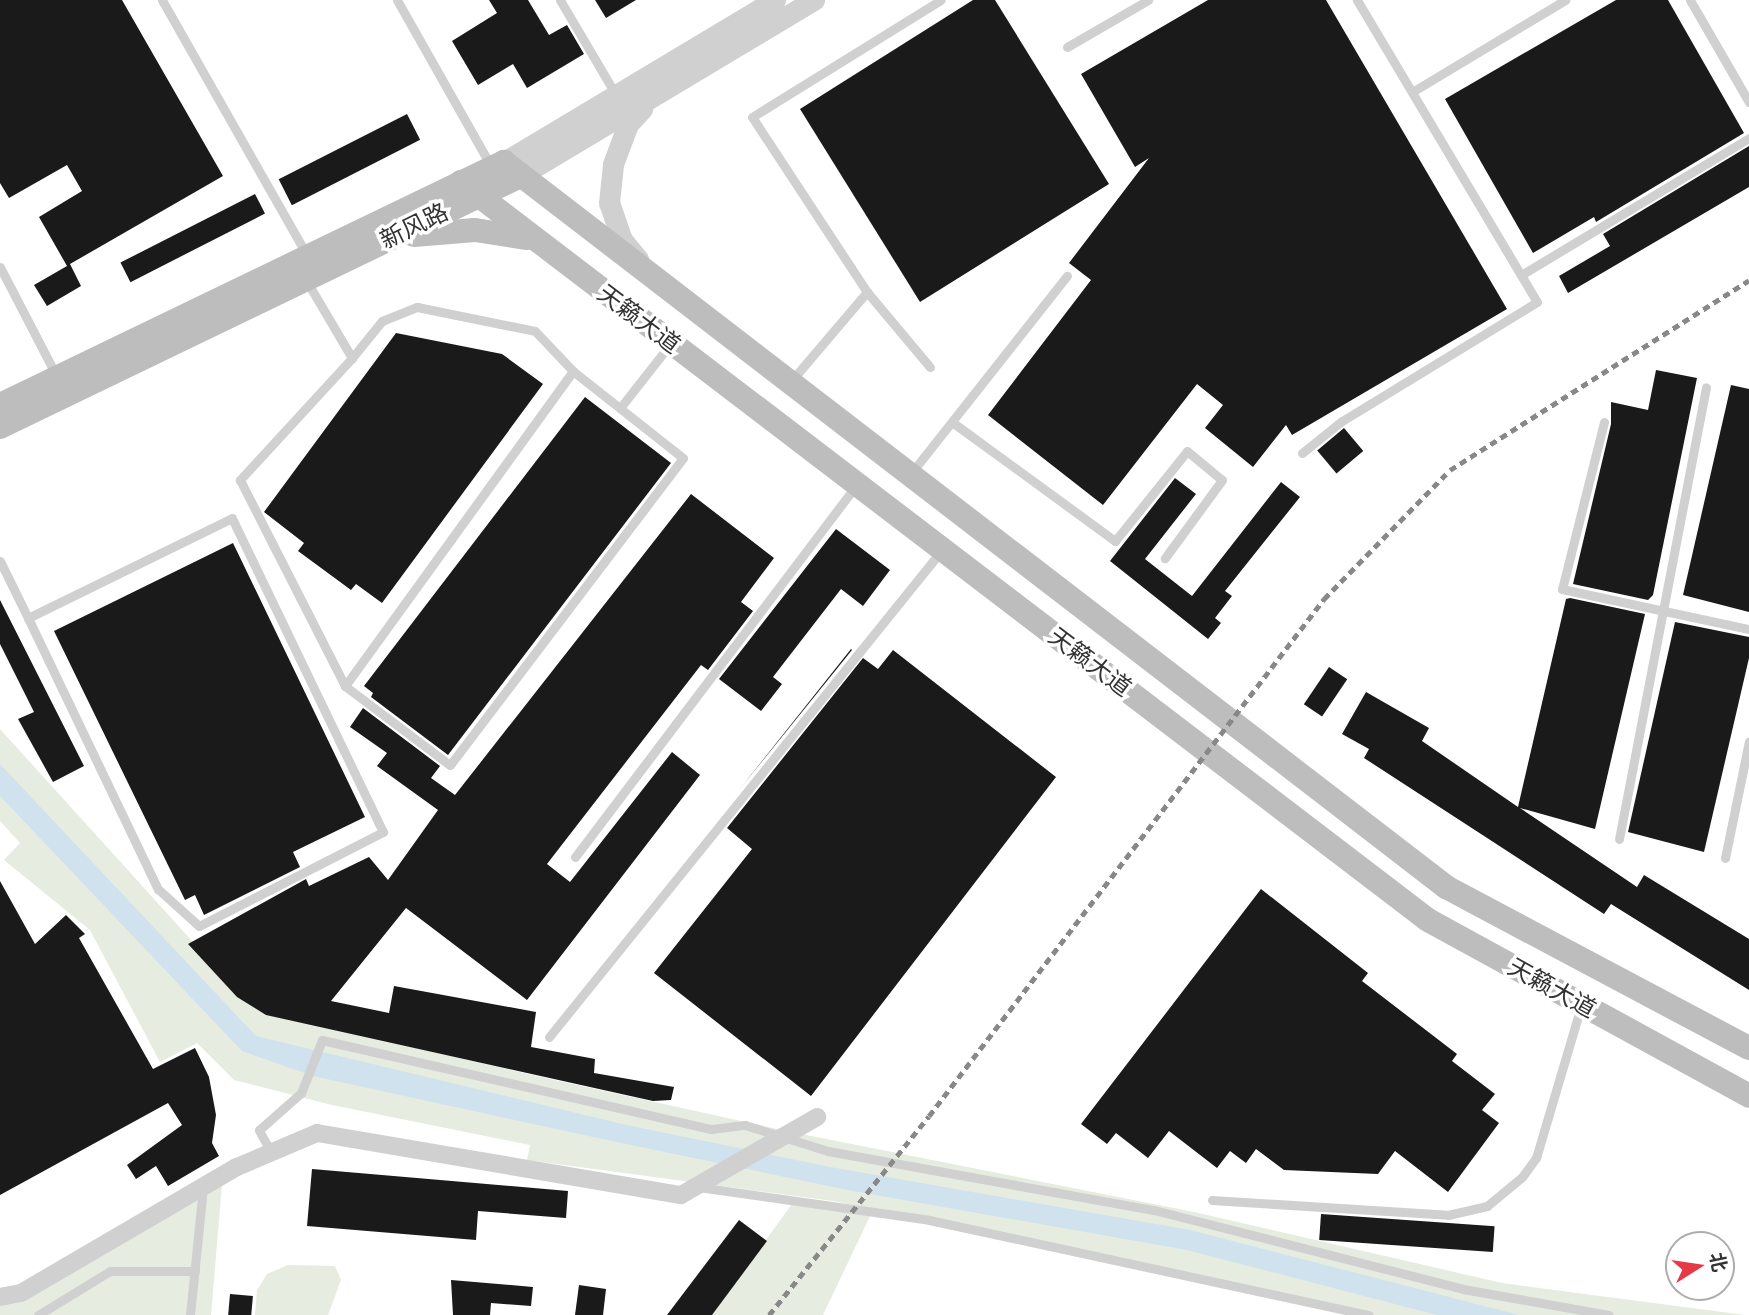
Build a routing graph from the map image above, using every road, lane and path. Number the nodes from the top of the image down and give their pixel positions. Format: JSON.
{"nodes":[{"id":1,"x":162,"y":0,"type":"edge"},
{"id":2,"x":397,"y":0,"type":"edge"},
{"id":3,"x":560,"y":0,"type":"edge"},
{"id":4,"x":775,"y":0,"type":"edge"},
{"id":5,"x":814,"y":0,"type":"edge"},
{"id":6,"x":941,"y":0,"type":"edge"},
{"id":7,"x":1148,"y":0,"type":"edge"},
{"id":8,"x":1357,"y":0,"type":"edge"},
{"id":9,"x":1565,"y":0,"type":"edge"},
{"id":10,"x":1690,"y":0,"type":"edge"},
{"id":11,"x":1066,"y":47,"type":"dead end"},
{"id":12,"x":1412,"y":92,"type":"junction"},
{"id":13,"x":659,"y":93,"type":"junction"},
{"id":14,"x":616,"y":95,"type":"junction"},
{"id":15,"x":1749,"y":102,"type":"edge"},
{"id":16,"x":1749,"y":138,"type":"edge"},
{"id":17,"x":505,"y":169,"type":"junction"},
{"id":18,"x":469,"y":189,"type":"junction"},
{"id":19,"x":537,"y":242,"type":"junction"},
{"id":20,"x":373,"y":246,"type":"junction"},
{"id":21,"x":0,"y":267,"type":"edge"},
{"id":22,"x":307,"y":267,"type":"junction"},
{"id":23,"x":1521,"y":275,"type":"junction"},
{"id":24,"x":1068,"y":276,"type":"dead end"},
{"id":25,"x":660,"y":285,"type":"junction"},
{"id":26,"x":867,"y":292,"type":"junction"},
{"id":27,"x":671,"y":343,"type":"junction"},
{"id":28,"x":352,"y":358,"type":"junction"},
{"id":29,"x":930,"y":366,"type":"dead end"},
{"id":30,"x":573,"y":371,"type":"junction"},
{"id":31,"x":58,"y":377,"type":"junction"},
{"id":32,"x":789,"y":384,"type":"junction"},
{"id":33,"x":1706,"y":387,"type":"dead end"},
{"id":34,"x":0,"y":405,"type":"edge"},
{"id":35,"x":620,"y":408,"type":"junction"},
{"id":36,"x":952,"y":422,"type":"junction"},
{"id":37,"x":1604,"y":422,"type":"dead end"},
{"id":38,"x":0,"y":426,"type":"edge"},
{"id":39,"x":1301,"y":453,"type":"dead end"},
{"id":40,"x":909,"y":476,"type":"junction"},
{"id":41,"x":857,"y":485,"type":"junction"},
{"id":42,"x":942,"y":550,"type":"junction"},
{"id":43,"x":1165,"y":558,"type":"dead end"},
{"id":44,"x":0,"y":561,"type":"edge"},
{"id":45,"x":1660,"y":610,"type":"junction"},
{"id":46,"x":27,"y":618,"type":"junction"},
{"id":47,"x":1749,"y":629,"type":"edge"},
{"id":48,"x":345,"y":687,"type":"junction"},
{"id":49,"x":1749,"y":741,"type":"edge"},
{"id":50,"x":1619,"y":839,"type":"dead end"},
{"id":51,"x":575,"y":857,"type":"dead end"},
{"id":52,"x":1725,"y":858,"type":"dead end"},
{"id":53,"x":1581,"y":1004,"type":"junction"},
{"id":54,"x":549,"y":1037,"type":"dead end"},
{"id":55,"x":1749,"y":1048,"type":"edge"},
{"id":56,"x":1749,"y":1096,"type":"edge"},
{"id":57,"x":817,"y":1117,"type":"dead end"},
{"id":58,"x":774,"y":1139,"type":"junction"},
{"id":59,"x":271,"y":1153,"type":"junction"},
{"id":60,"x":203,"y":1187,"type":"junction"},
{"id":61,"x":696,"y":1187,"type":"junction"},
{"id":62,"x":1212,"y":1200,"type":"dead end"},
{"id":63,"x":195,"y":1271,"type":"junction"},
{"id":64,"x":0,"y":1297,"type":"edge"},
{"id":65,"x":38,"y":1315,"type":"edge"},
{"id":66,"x":190,"y":1315,"type":"edge"},
{"id":67,"x":1369,"y":1315,"type":"edge"},
{"id":68,"x":1609,"y":1315,"type":"edge"}],
"edges":[{"from":1,"to":22,"type":"lane"},
{"from":2,"to":17,"type":"lane"},
{"from":3,"to":14,"type":"lane"},
{"from":4,"to":14,"type":"street","name":"新风路"},
{"from":5,"to":13,"type":"street","name":"新风路"},
{"from":6,"to":26,"type":"lane"},
{"from":7,"to":11,"type":"lane"},
{"from":8,"to":12,"type":"lane"},
{"from":9,"to":12,"type":"lane"},
{"from":10,"to":15,"type":"lane"},
{"from":12,"to":23,"type":"lane"},
{"from":13,"to":17,"type":"street","name":"新风路"},
{"from":13,"to":25,"type":"street"},
{"from":14,"to":17,"type":"street","name":"新风路"},
{"from":16,"to":23,"type":"lane"},
{"from":17,"to":18,"type":"main road","name":"新风路"},
{"from":17,"to":25,"type":"main road","name":"天籁大道"},
{"from":18,"to":19,"type":"main road","name":"天籁大道"},
{"from":18,"to":20,"type":"main road","name":"新风路"},
{"from":18,"to":22,"type":"main road","name":"新风路"},
{"from":19,"to":20,"type":"main road"},
{"from":19,"to":27,"type":"main road","name":"天籁大道"},
{"from":20,"to":22,"type":"main road","name":"新风路"},
{"from":21,"to":31,"type":"lane"},
{"from":22,"to":28,"type":"lane"},
{"from":22,"to":31,"type":"main road","name":"新风路"},
{"from":22,"to":38,"type":"main road","name":"新风路"},
{"from":23,"to":39,"type":"lane"},
{"from":24,"to":36,"type":"lane"},
{"from":25,"to":32,"type":"main road","name":"天籁大道"},
{"from":26,"to":29,"type":"lane"},
{"from":26,"to":32,"type":"lane"},
{"from":27,"to":35,"type":"lane"},
{"from":27,"to":41,"type":"main road","name":"天籁大道"},
{"from":28,"to":30,"type":"lane"},
{"from":28,"to":48,"type":"lane"},
{"from":30,"to":35,"type":"lane"},
{"from":30,"to":48,"type":"lane"},
{"from":31,"to":34,"type":"main road","name":"新风路"},
{"from":32,"to":40,"type":"main road","name":"天籁大道"},
{"from":33,"to":45,"type":"lane"},
{"from":35,"to":48,"type":"lane"},
{"from":36,"to":40,"type":"lane"},
{"from":36,"to":43,"type":"lane"},
{"from":37,"to":45,"type":"lane"},
{"from":40,"to":55,"type":"main road","name":"天籁大道"},
{"from":41,"to":42,"type":"main road","name":"天籁大道"},
{"from":41,"to":51,"type":"lane"},
{"from":42,"to":53,"type":"main road","name":"天籁大道"},
{"from":42,"to":54,"type":"lane"},
{"from":44,"to":46,"type":"lane"},
{"from":45,"to":47,"type":"lane"},
{"from":45,"to":50,"type":"lane"},
{"from":46,"to":46,"type":"lane"},
{"from":49,"to":52,"type":"lane"},
{"from":53,"to":56,"type":"main road","name":"天籁大道"},
{"from":53,"to":62,"type":"lane"},
{"from":57,"to":58,"type":"street"},
{"from":58,"to":59,"type":"lane"},
{"from":58,"to":61,"type":"street"},
{"from":58,"to":68,"type":"lane"},
{"from":59,"to":60,"type":"street"},
{"from":59,"to":61,"type":"street"},
{"from":60,"to":63,"type":"lane"},
{"from":60,"to":64,"type":"street"},
{"from":61,"to":67,"type":"lane"},
{"from":63,"to":65,"type":"lane"},
{"from":63,"to":66,"type":"lane"}]}
